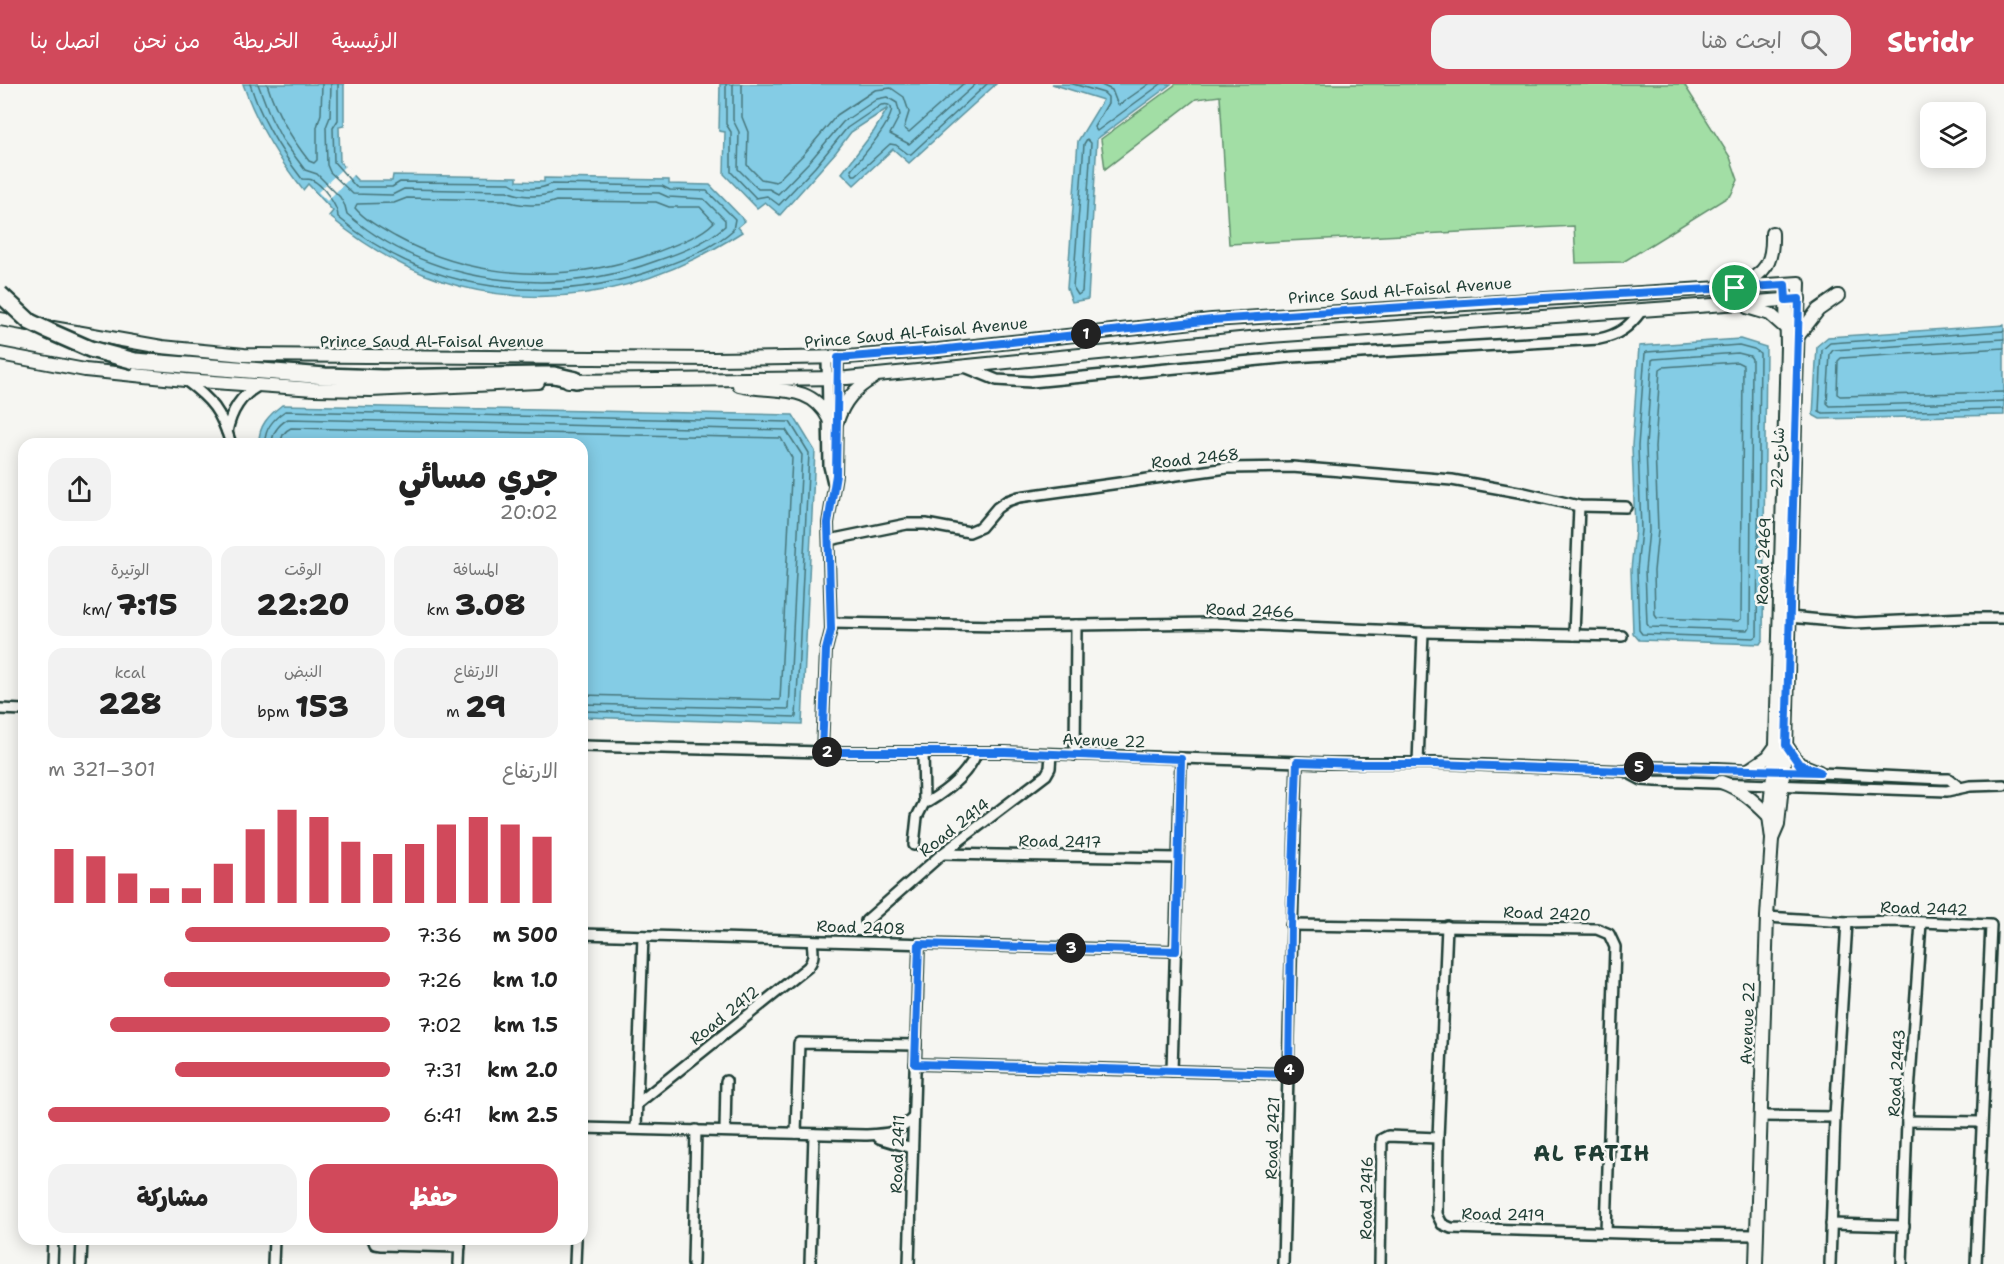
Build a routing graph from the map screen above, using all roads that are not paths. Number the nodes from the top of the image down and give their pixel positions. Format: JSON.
{"nodes":[{"id":1,"x":1772,"y":232,"type":"dead end"},
{"id":2,"x":1785,"y":285,"type":"junction"},
{"id":3,"x":1735,"y":288,"type":"junction"},
{"id":4,"x":0,"y":294,"type":"edge"},
{"id":5,"x":1838,"y":296,"type":"dead end"},
{"id":6,"x":1792,"y":299,"type":"junction"},
{"id":7,"x":1731,"y":304,"type":"junction"},
{"id":8,"x":1641,"y":311,"type":"junction"},
{"id":9,"x":0,"y":319,"type":"edge"},
{"id":10,"x":1792,"y":333,"type":"junction"},
{"id":11,"x":0,"y":354,"type":"edge"},
{"id":12,"x":832,"y":358,"type":"junction"},
{"id":13,"x":965,"y":367,"type":"junction"},
{"id":14,"x":877,"y":376,"type":"junction"},
{"id":15,"x":833,"y":378,"type":"junction"},
{"id":16,"x":731,"y":379,"type":"junction"},
{"id":17,"x":185,"y":380,"type":"junction"},
{"id":18,"x":576,"y":380,"type":"junction"},
{"id":19,"x":258,"y":386,"type":"junction"},
{"id":20,"x":833,"y":420,"type":"junction"},
{"id":21,"x":227,"y":432,"type":"junction"},
{"id":22,"x":229,"y":438,"type":"edge"},
{"id":23,"x":1579,"y":506,"type":"junction"},
{"id":24,"x":1626,"y":507,"type":"dead end"},
{"id":25,"x":828,"y":540,"type":"junction"},
{"id":26,"x":1789,"y":617,"type":"junction"},
{"id":27,"x":2004,"y":618,"type":"edge"},
{"id":28,"x":831,"y":623,"type":"junction"},
{"id":29,"x":1076,"y":625,"type":"junction"},
{"id":30,"x":1423,"y":632,"type":"junction"},
{"id":31,"x":1574,"y":635,"type":"junction"},
{"id":32,"x":1622,"y":636,"type":"dead end"},
{"id":33,"x":0,"y":709,"type":"edge"},
{"id":34,"x":18,"y":710,"type":"edge"},
{"id":35,"x":1781,"y":745,"type":"junction"},
{"id":36,"x":588,"y":746,"type":"edge"},
{"id":37,"x":822,"y":752,"type":"junction"},
{"id":38,"x":923,"y":752,"type":"junction"},
{"id":39,"x":977,"y":752,"type":"junction"},
{"id":40,"x":1051,"y":754,"type":"junction"},
{"id":41,"x":1075,"y":755,"type":"junction"},
{"id":42,"x":1181,"y":759,"type":"junction"},
{"id":43,"x":1297,"y":762,"type":"junction"},
{"id":44,"x":1418,"y":763,"type":"junction"},
{"id":45,"x":1750,"y":769,"type":"junction"},
{"id":46,"x":1625,"y":771,"type":"junction"},
{"id":47,"x":1779,"y":771,"type":"junction"},
{"id":48,"x":1820,"y":772,"type":"junction"},
{"id":49,"x":1721,"y":782,"type":"junction"},
{"id":50,"x":1777,"y":785,"type":"junction"},
{"id":51,"x":2004,"y":785,"type":"edge"},
{"id":52,"x":1959,"y":788,"type":"junction"},
{"id":53,"x":925,"y":801,"type":"junction"},
{"id":54,"x":1769,"y":816,"type":"junction"},
{"id":55,"x":1772,"y":838,"type":"junction"},
{"id":56,"x":914,"y":845,"type":"dead end"},
{"id":57,"x":942,"y":854,"type":"junction"},
{"id":58,"x":1178,"y":858,"type":"junction"},
{"id":59,"x":1767,"y":917,"type":"junction"},
{"id":60,"x":866,"y":921,"type":"dead end"},
{"id":61,"x":1847,"y":922,"type":"junction"},
{"id":62,"x":1921,"y":923,"type":"junction"},
{"id":63,"x":1291,"y":925,"type":"junction"},
{"id":64,"x":1447,"y":926,"type":"junction"},
{"id":65,"x":588,"y":934,"type":"edge"},
{"id":66,"x":643,"y":936,"type":"junction"},
{"id":67,"x":812,"y":941,"type":"junction"},
{"id":68,"x":919,"y":944,"type":"junction"},
{"id":69,"x":1176,"y":951,"type":"junction"},
{"id":70,"x":916,"y":1045,"type":"junction"},
{"id":71,"x":915,"y":1064,"type":"junction"},
{"id":72,"x":1172,"y":1071,"type":"junction"},
{"id":73,"x":1289,"y":1074,"type":"junction"},
{"id":74,"x":726,"y":1081,"type":"dead end"},
{"id":75,"x":637,"y":1104,"type":"junction"},
{"id":76,"x":1760,"y":1116,"type":"junction"},
{"id":77,"x":1834,"y":1116,"type":"junction"},
{"id":78,"x":913,"y":1118,"type":"junction"},
{"id":79,"x":1907,"y":1121,"type":"junction"},
{"id":80,"x":1981,"y":1122,"type":"junction"},
{"id":81,"x":588,"y":1128,"type":"edge"},
{"id":82,"x":636,"y":1128,"type":"junction"},
{"id":83,"x":696,"y":1130,"type":"junction"},
{"id":84,"x":725,"y":1131,"type":"junction"},
{"id":85,"x":796,"y":1133,"type":"junction"},
{"id":86,"x":814,"y":1134,"type":"junction"},
{"id":87,"x":865,"y":1135,"type":"junction"},
{"id":88,"x":1438,"y":1138,"type":"junction"},
{"id":89,"x":912,"y":1148,"type":"junction"},
{"id":90,"x":1831,"y":1224,"type":"junction"},
{"id":91,"x":1904,"y":1226,"type":"junction"},
{"id":92,"x":1606,"y":1232,"type":"junction"},
{"id":93,"x":1756,"y":1234,"type":"junction"},
{"id":94,"x":53,"y":1245,"type":"edge"},
{"id":95,"x":82,"y":1245,"type":"edge"},
{"id":96,"x":274,"y":1245,"type":"edge"},
{"id":97,"x":460,"y":1245,"type":"edge"},
{"id":98,"x":576,"y":1245,"type":"edge"},
{"id":99,"x":52,"y":1264,"type":"edge"},
{"id":100,"x":81,"y":1264,"type":"edge"},
{"id":101,"x":273,"y":1264,"type":"edge"},
{"id":102,"x":459,"y":1264,"type":"edge"},
{"id":103,"x":575,"y":1264,"type":"edge"},
{"id":104,"x":693,"y":1264,"type":"edge"},
{"id":105,"x":810,"y":1264,"type":"edge"},
{"id":106,"x":909,"y":1264,"type":"edge"},
{"id":107,"x":1283,"y":1264,"type":"edge"},
{"id":108,"x":1380,"y":1264,"type":"edge"},
{"id":109,"x":1755,"y":1264,"type":"edge"},
{"id":110,"x":1830,"y":1264,"type":"edge"},
{"id":111,"x":1902,"y":1264,"type":"edge"},
{"id":112,"x":1976,"y":1264,"type":"edge"}],
"edges":[{"from":1,"to":3,"type":"street"},
{"from":2,"to":3,"type":"street","name":"Prince Saud Al-Faisal Avenue"},
{"from":2,"to":6,"type":"street","name":"Road 2469"},
{"from":2,"to":6,"type":"street","name":"Prince Saud Al-Faisal Avenue"},
{"from":3,"to":12,"type":"street","name":"Prince Saud Al-Faisal Avenue"},
{"from":4,"to":18,"type":"main road","bridge":true},
{"from":5,"to":10,"type":"street"},
{"from":6,"to":7,"type":"street"},
{"from":6,"to":10,"type":"street","name":"Road 2469"},
{"from":7,"to":8,"type":"street"},
{"from":7,"to":10,"type":"street"},
{"from":8,"to":13,"type":"street"},
{"from":8,"to":13,"type":"street"},
{"from":9,"to":12,"type":"street","name":"Prince Saud Al-Faisal Avenue"},
{"from":10,"to":26,"type":"street","name":"شارع 22"},
{"from":10,"to":35,"type":"street","name":"Road 2469"},
{"from":11,"to":17,"type":"street"},
{"from":12,"to":15,"type":"street"},
{"from":13,"to":14,"type":"street"},
{"from":14,"to":15,"type":"street"},
{"from":14,"to":20,"type":"street"},
{"from":15,"to":16,"type":"street"},
{"from":15,"to":20,"type":"street"},
{"from":16,"to":18,"type":"street"},
{"from":16,"to":20,"type":"street"},
{"from":17,"to":19,"type":"street"},
{"from":17,"to":21,"type":"street"},
{"from":18,"to":19,"type":"street"},
{"from":19,"to":21,"type":"street"},
{"from":20,"to":25,"type":"street"},
{"from":21,"to":22,"type":"street"},
{"from":23,"to":24,"type":"street","name":"Road 2468"},
{"from":23,"to":25,"type":"street","name":"Road 2468"},
{"from":23,"to":31,"type":"street"},
{"from":25,"to":28,"type":"street"},
{"from":26,"to":27,"type":"street"},
{"from":26,"to":35,"type":"street"},
{"from":28,"to":29,"type":"street","name":"Road 2466"},
{"from":28,"to":37,"type":"street"},
{"from":29,"to":30,"type":"street","name":"Road 2466"},
{"from":29,"to":41,"type":"street"},
{"from":30,"to":31,"type":"street","name":"Road 2466"},
{"from":30,"to":44,"type":"street"},
{"from":31,"to":32,"type":"street","name":"Road 2466"},
{"from":33,"to":34,"type":"street"},
{"from":35,"to":45,"type":"street"},
{"from":35,"to":47,"type":"street","name":"Road 2469"},
{"from":35,"to":48,"type":"street"},
{"from":36,"to":37,"type":"street","name":"Avenue 22"},
{"from":37,"to":38,"type":"street","name":"Avenue 22"},
{"from":38,"to":39,"type":"street","name":"Avenue 22"},
{"from":38,"to":53,"type":"street"},
{"from":39,"to":40,"type":"street","name":"Avenue 22"},
{"from":39,"to":53,"type":"street"},
{"from":40,"to":41,"type":"street","name":"Avenue 22"},
{"from":40,"to":57,"type":"street","name":"Road 2414"},
{"from":41,"to":42,"type":"street","name":"Avenue 22"},
{"from":42,"to":43,"type":"street","name":"Avenue 22"},
{"from":42,"to":58,"type":"street"},
{"from":43,"to":44,"type":"street","name":"Avenue 22"},
{"from":43,"to":63,"type":"street","name":"Road 2421"},
{"from":44,"to":46,"type":"street","name":"Avenue 22"},
{"from":45,"to":46,"type":"street","name":"Avenue 22"},
{"from":45,"to":47,"type":"street","name":"Avenue 22"},
{"from":46,"to":49,"type":"street","name":"Avenue 22"},
{"from":47,"to":48,"type":"street","name":"Avenue 22"},
{"from":47,"to":50,"type":"street","name":"Road 2469"},
{"from":48,"to":52,"type":"street","name":"Avenue 22"},
{"from":49,"to":50,"type":"street","name":"Avenue 22"},
{"from":49,"to":54,"type":"street"},
{"from":50,"to":52,"type":"street","name":"Avenue 22"},
{"from":50,"to":54,"type":"street","name":"Road 2469"},
{"from":50,"to":55,"type":"street","name":"Avenue 22"},
{"from":51,"to":52,"type":"street"},
{"from":53,"to":56,"type":"street"},
{"from":54,"to":55,"type":"street","name":"Road 2469"},
{"from":55,"to":59,"type":"street","name":"Avenue 22"},
{"from":57,"to":58,"type":"street","name":"Road 2417"},
{"from":57,"to":60,"type":"street","name":"Road 2414"},
{"from":58,"to":69,"type":"street"},
{"from":59,"to":61,"type":"street","name":"Road 2442"},
{"from":59,"to":76,"type":"street","name":"Avenue 22"},
{"from":61,"to":62,"type":"street","name":"Road 2442"},
{"from":61,"to":77,"type":"street"},
{"from":62,"to":79,"type":"street","name":"Road 2443"},
{"from":62,"to":80,"type":"street","name":"Road 2442"},
{"from":63,"to":64,"type":"street","name":"Road 2420"},
{"from":63,"to":73,"type":"street","name":"Road 2421"},
{"from":64,"to":88,"type":"street","name":"Road 2419"},
{"from":64,"to":92,"type":"street","name":"Road 2420"},
{"from":65,"to":66,"type":"street","name":"Road 2408"},
{"from":66,"to":67,"type":"street","name":"Road 2408"},
{"from":66,"to":75,"type":"street"},
{"from":67,"to":68,"type":"street","name":"Road 2408"},
{"from":67,"to":75,"type":"street","name":"Road 2412"},
{"from":68,"to":69,"type":"street","name":"Road 2408"},
{"from":68,"to":70,"type":"street","name":"Road 2411"},
{"from":69,"to":72,"type":"street"},
{"from":70,"to":71,"type":"street","name":"Road 2411"},
{"from":70,"to":85,"type":"street"},
{"from":71,"to":72,"type":"street"},
{"from":71,"to":78,"type":"street","name":"Road 2411"},
{"from":72,"to":73,"type":"street"},
{"from":73,"to":107,"type":"street","name":"Road 2421"},
{"from":74,"to":84,"type":"street"},
{"from":75,"to":82,"type":"street"},
{"from":76,"to":77,"type":"street"},
{"from":76,"to":93,"type":"street","name":"Avenue 22"},
{"from":77,"to":90,"type":"street"},
{"from":78,"to":87,"type":"street"},
{"from":78,"to":89,"type":"street","name":"Road 2411"},
{"from":79,"to":80,"type":"street"},
{"from":79,"to":91,"type":"street","name":"Road 2443"},
{"from":80,"to":112,"type":"street","name":"Road 2442"},
{"from":81,"to":82,"type":"street"},
{"from":82,"to":83,"type":"street"},
{"from":83,"to":84,"type":"street"},
{"from":83,"to":104,"type":"street"},
{"from":84,"to":85,"type":"street"},
{"from":85,"to":86,"type":"street"},
{"from":86,"to":87,"type":"street"},
{"from":86,"to":105,"type":"street"},
{"from":87,"to":89,"type":"street"},
{"from":88,"to":92,"type":"street","name":"Road 2419"},
{"from":88,"to":108,"type":"street","name":"Road 2416"},
{"from":89,"to":106,"type":"street","name":"Road 2411"},
{"from":90,"to":91,"type":"street"},
{"from":90,"to":110,"type":"street"},
{"from":91,"to":111,"type":"street","name":"Road 2443"},
{"from":92,"to":93,"type":"street","name":"Road 2419"},
{"from":93,"to":109,"type":"street","name":"Avenue 22"},
{"from":94,"to":99,"type":"street"},
{"from":95,"to":100,"type":"street"},
{"from":96,"to":101,"type":"street"},
{"from":97,"to":102,"type":"street"},
{"from":98,"to":103,"type":"street"}]}
